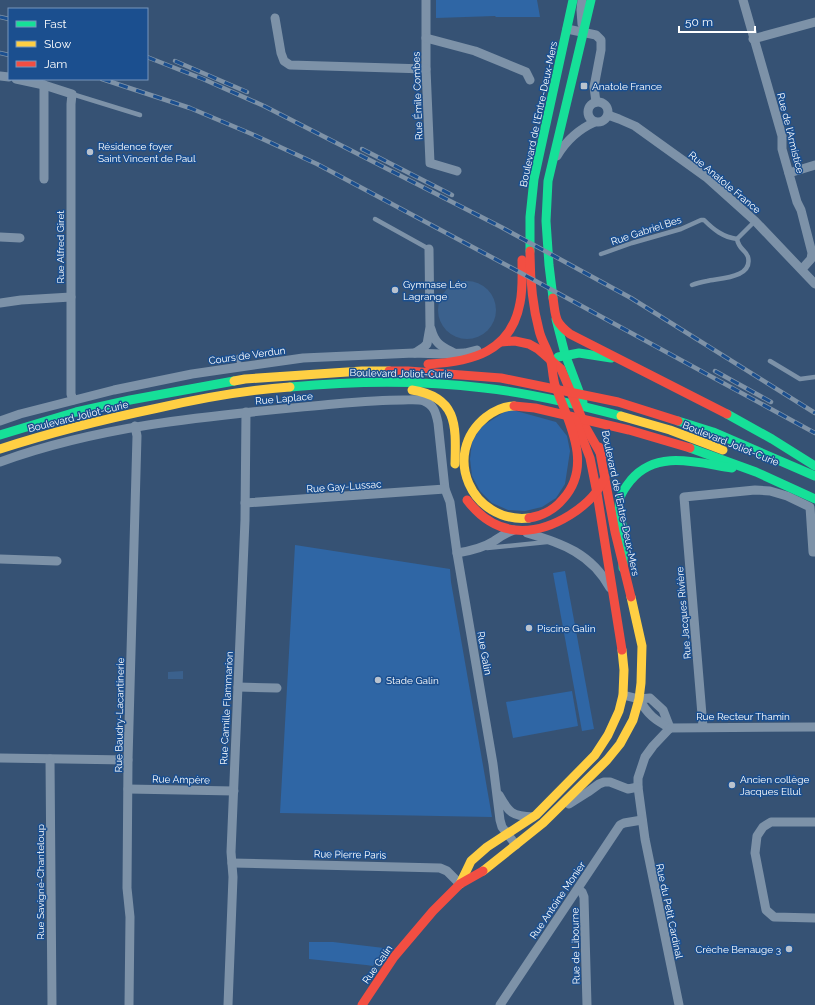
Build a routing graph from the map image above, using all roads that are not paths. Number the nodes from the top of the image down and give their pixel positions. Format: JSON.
{"nodes":[{"id":1,"x":426,"y":0,"type":"edge"},
{"id":2,"x":573,"y":0,"type":"edge"},
{"id":3,"x":582,"y":0,"type":"edge"},
{"id":4,"x":591,"y":0,"type":"edge"},
{"id":5,"x":743,"y":0,"type":"edge"},
{"id":6,"x":275,"y":18,"type":"dead end"},
{"id":7,"x":815,"y":22,"type":"edge"},
{"id":8,"x":567,"y":29,"type":"junction"},
{"id":9,"x":583,"y":32,"type":"junction"},
{"id":10,"x":426,"y":38,"type":"junction"},
{"id":11,"x":753,"y":39,"type":"junction"},
{"id":12,"x":426,"y":69,"type":"junction"},
{"id":13,"x":21,"y":80,"type":"edge"},
{"id":14,"x":530,"y":80,"type":"dead end"},
{"id":15,"x":44,"y":85,"type":"junction"},
{"id":16,"x":72,"y":94,"type":"junction"},
{"id":17,"x":596,"y":102,"type":"junction"},
{"id":18,"x":140,"y":115,"type":"dead end"},
{"id":19,"x":608,"y":115,"type":"junction"},
{"id":20,"x":595,"y":122,"type":"junction"},
{"id":21,"x":540,"y":152,"type":"junction"},
{"id":22,"x":815,"y":165,"type":"edge"},
{"id":23,"x":550,"y":168,"type":"junction"},
{"id":24,"x":457,"y":171,"type":"dead end"},
{"id":25,"x":789,"y":174,"type":"junction"},
{"id":26,"x":44,"y":179,"type":"dead end"},
{"id":27,"x":375,"y":218,"type":"dead end"},
{"id":28,"x":755,"y":221,"type":"junction"},
{"id":29,"x":0,"y":237,"type":"edge"},
{"id":30,"x":812,"y":237,"type":"edge"},
{"id":31,"x":20,"y":238,"type":"dead end"},
{"id":32,"x":737,"y":239,"type":"junction"},
{"id":33,"x":429,"y":249,"type":"joint"},
{"id":34,"x":601,"y":254,"type":"dead end"},
{"id":35,"x":802,"y":269,"type":"junction"},
{"id":36,"x":815,"y":284,"type":"edge"},
{"id":37,"x":692,"y":285,"type":"dead end"},
{"id":38,"x":71,"y":297,"type":"junction"},
{"id":39,"x":0,"y":303,"type":"edge"},
{"id":40,"x":556,"y":319,"type":"junction"},
{"id":41,"x":430,"y":327,"type":"junction"},
{"id":42,"x":501,"y":342,"type":"junction"},
{"id":43,"x":414,"y":353,"type":"junction"},
{"id":44,"x":455,"y":354,"type":"junction"},
{"id":45,"x":565,"y":354,"type":"junction"},
{"id":46,"x":238,"y":357,"type":"dead end"},
{"id":47,"x":551,"y":360,"type":"junction"},
{"id":48,"x":770,"y":361,"type":"dead end"},
{"id":49,"x":625,"y":362,"type":"junction"},
{"id":50,"x":240,"y":367,"type":"junction"},
{"id":51,"x":815,"y":377,"type":"edge"},
{"id":52,"x":245,"y":379,"type":"junction"},
{"id":53,"x":320,"y":384,"type":"junction"},
{"id":54,"x":73,"y":400,"type":"junction"},
{"id":55,"x":433,"y":406,"type":"joint"},
{"id":56,"x":246,"y":412,"type":"junction"},
{"id":57,"x":0,"y":421,"type":"edge"},
{"id":58,"x":136,"y":426,"type":"junction"},
{"id":59,"x":0,"y":435,"type":"edge"},
{"id":60,"x":0,"y":449,"type":"edge"},
{"id":61,"x":602,"y":456,"type":"junction"},
{"id":62,"x":0,"y":462,"type":"edge"},
{"id":63,"x":815,"y":466,"type":"edge"},
{"id":64,"x":756,"y":472,"type":"junction"},
{"id":65,"x":456,"y":475,"type":"dead end"},
{"id":66,"x":815,"y":476,"type":"edge"},
{"id":67,"x":605,"y":477,"type":"junction"},
{"id":68,"x":445,"y":489,"type":"junction"},
{"id":69,"x":461,"y":490,"type":"dead end"},
{"id":70,"x":815,"y":490,"type":"edge"},
{"id":71,"x":597,"y":493,"type":"junction"},
{"id":72,"x":245,"y":503,"type":"junction"},
{"id":73,"x":813,"y":505,"type":"edge"},
{"id":74,"x":515,"y":530,"type":"junction"},
{"id":75,"x":554,"y":541,"type":"junction"},
{"id":76,"x":475,"y":549,"type":"junction"},
{"id":77,"x":815,"y":552,"type":"edge"},
{"id":78,"x":457,"y":553,"type":"junction"},
{"id":79,"x":0,"y":559,"type":"edge"},
{"id":80,"x":57,"y":561,"type":"dead end"},
{"id":81,"x":624,"y":568,"type":"junction"},
{"id":82,"x":612,"y":593,"type":"junction"},
{"id":83,"x":238,"y":687,"type":"junction"},
{"id":84,"x":277,"y":688,"type":"dead end"},
{"id":85,"x":623,"y":695,"type":"junction"},
{"id":86,"x":639,"y":699,"type":"junction"},
{"id":87,"x":703,"y":727,"type":"junction"},
{"id":88,"x":815,"y":727,"type":"edge"},
{"id":89,"x":670,"y":728,"type":"junction"},
{"id":90,"x":0,"y":758,"type":"edge"},
{"id":91,"x":50,"y":759,"type":"junction"},
{"id":92,"x":128,"y":760,"type":"junction"},
{"id":93,"x":638,"y":787,"type":"junction"},
{"id":94,"x":496,"y":788,"type":"junction"},
{"id":95,"x":128,"y":789,"type":"junction"},
{"id":96,"x":234,"y":791,"type":"junction"},
{"id":97,"x":558,"y":810,"type":"junction"},
{"id":98,"x":533,"y":817,"type":"junction"},
{"id":99,"x":642,"y":820,"type":"junction"},
{"id":100,"x":815,"y":822,"type":"edge"},
{"id":101,"x":506,"y":833,"type":"junction"},
{"id":102,"x":516,"y":845,"type":"junction"},
{"id":103,"x":232,"y":862,"type":"junction"},
{"id":104,"x":460,"y":884,"type":"junction"},
{"id":105,"x":578,"y":889,"type":"junction"},
{"id":106,"x":815,"y":918,"type":"edge"},
{"id":107,"x":52,"y":1005,"type":"edge"},
{"id":108,"x":129,"y":1005,"type":"edge"},
{"id":109,"x":228,"y":1005,"type":"edge"},
{"id":110,"x":362,"y":1005,"type":"edge"},
{"id":111,"x":500,"y":1005,"type":"edge"},
{"id":112,"x":587,"y":1005,"type":"edge"},
{"id":113,"x":679,"y":1005,"type":"edge"}],
"edges":[{"from":1,"to":10,"type":"street","name":"Rue Émile Combes"},
{"from":2,"to":8,"type":"main road","name":"Boulevard de l'Entre-Deux-Mers"},
{"from":3,"to":9,"type":"street"},
{"from":4,"to":9,"type":"main road","name":"Boulevard de l'Entre-Deux-Mers"},
{"from":5,"to":11,"type":"street","name":"Rue de l'Armistice"},
{"from":6,"to":12,"type":"street"},
{"from":7,"to":11,"type":"street"},
{"from":8,"to":9,"type":"street"},
{"from":8,"to":21,"type":"main road","name":"Boulevard de l'Entre-Deux-Mers"},
{"from":9,"to":17,"type":"street"},
{"from":9,"to":23,"type":"main road","name":"Boulevard de l'Entre-Deux-Mers"},
{"from":10,"to":12,"type":"street","name":"Rue Émile Combes"},
{"from":10,"to":14,"type":"street"},
{"from":11,"to":25,"type":"street","name":"Rue de l'Armistice"},
{"from":12,"to":24,"type":"street","name":"Rue Émile Combes"},
{"from":13,"to":15,"type":"street"},
{"from":15,"to":16,"type":"street"},
{"from":15,"to":26,"type":"street"},
{"from":16,"to":18,"type":"lane"},
{"from":16,"to":38,"type":"street","name":"Rue Alfred Giret"},
{"from":17,"to":19,"type":"street"},
{"from":17,"to":20,"type":"street"},
{"from":19,"to":20,"type":"street"},
{"from":19,"to":28,"type":"street","name":"Rue Anatole France"},
{"from":20,"to":23,"type":"street"},
{"from":21,"to":42,"type":"main road"},
{"from":21,"to":47,"type":"main road","name":"Boulevard de l'Entre-Deux-Mers"},
{"from":22,"to":25,"type":"street"},
{"from":23,"to":40,"type":"main road","name":"Boulevard de l'Entre-Deux-Mers"},
{"from":25,"to":30,"type":"street","name":"Rue de l'Armistice"},
{"from":27,"to":33,"type":"lane"},
{"from":28,"to":32,"type":"lane"},
{"from":28,"to":35,"type":"street","name":"Rue Anatole France"},
{"from":29,"to":31,"type":"street"},
{"from":30,"to":35,"type":"street","name":"Rue de l'Armistice"},
{"from":32,"to":34,"type":"lane","name":"Rue Gabriel Bes"},
{"from":32,"to":37,"type":"lane"},
{"from":33,"to":41,"type":"street"},
{"from":35,"to":36,"type":"street","name":"Rue Anatole France"},
{"from":38,"to":39,"type":"street"},
{"from":38,"to":54,"type":"street","name":"Rue Alfred Giret"},
{"from":40,"to":45,"type":"main road","name":"Boulevard de l'Entre-Deux-Mers"},
{"from":40,"to":49,"type":"main road"},
{"from":41,"to":43,"type":"street"},
{"from":41,"to":44,"type":"street"},
{"from":42,"to":44,"type":"street","name":"Cours de Verdun"},
{"from":42,"to":47,"type":"main road"},
{"from":42,"to":52,"type":"main road"},
{"from":43,"to":44,"type":"street","name":"Cours de Verdun"},
{"from":43,"to":50,"type":"street","name":"Cours de Verdun"},
{"from":45,"to":47,"type":"main road"},
{"from":45,"to":49,"type":"main road"},
{"from":45,"to":61,"type":"main road","name":"Boulevard de l'Entre-Deux-Mers"},
{"from":46,"to":50,"type":"lane"},
{"from":47,"to":61,"type":"main road"},
{"from":47,"to":64,"type":"main road"},
{"from":47,"to":71,"type":"main road","name":"Boulevard de l'Entre-Deux-Mers"},
{"from":48,"to":51,"type":"lane"},
{"from":49,"to":63,"type":"main road"},
{"from":50,"to":54,"type":"street","name":"Cours de Verdun"},
{"from":52,"to":59,"type":"main road","name":"Boulevard Joliot-Curie"},
{"from":52,"to":66,"type":"main road","name":"Boulevard Joliot-Curie"},
{"from":53,"to":60,"type":"main road","name":"Boulevard Joliot-Curie"},
{"from":53,"to":65,"type":"main road"},
{"from":53,"to":70,"type":"main road","name":"Boulevard Joliot-Curie"},
{"from":54,"to":57,"type":"street","name":"Cours de Verdun"},
{"from":55,"to":56,"type":"street","name":"Rue Laplace"},
{"from":55,"to":68,"type":"street","name":"Rue Galin"},
{"from":56,"to":58,"type":"street","name":"Rue Laplace"},
{"from":56,"to":72,"type":"street","name":"Rue Camille Flammarion"},
{"from":58,"to":62,"type":"street","name":"Rue Laplace"},
{"from":58,"to":92,"type":"street","name":"Rue Baudry-Lacantinerie"},
{"from":61,"to":67,"type":"main road","name":"Boulevard de l'Entre-Deux-Mers"},
{"from":64,"to":73,"type":"main road"},
{"from":64,"to":81,"type":"main road"},
{"from":67,"to":71,"type":"main road"},
{"from":67,"to":81,"type":"main road","name":"Boulevard de l'Entre-Deux-Mers"},
{"from":68,"to":72,"type":"street","name":"Rue Gay-Lussac"},
{"from":68,"to":78,"type":"street","name":"Rue Galin"},
{"from":69,"to":74,"type":"main road"},
{"from":71,"to":74,"type":"main road"},
{"from":71,"to":82,"type":"main road","name":"Boulevard de l'Entre-Deux-Mers"},
{"from":72,"to":83,"type":"street","name":"Rue Camille Flammarion"},
{"from":73,"to":77,"type":"street"},
{"from":73,"to":87,"type":"street","name":"Rue Jacques Rivière"},
{"from":74,"to":75,"type":"street"},
{"from":74,"to":76,"type":"street"},
{"from":75,"to":76,"type":"lane"},
{"from":75,"to":82,"type":"street"},
{"from":76,"to":78,"type":"street"},
{"from":78,"to":94,"type":"street","name":"Rue Galin"},
{"from":79,"to":80,"type":"street"},
{"from":81,"to":86,"type":"main road","name":"Boulevard de l'Entre-Deux-Mers"},
{"from":82,"to":85,"type":"main road","name":"Boulevard de l'Entre-Deux-Mers"},
{"from":83,"to":84,"type":"street"},
{"from":83,"to":96,"type":"street","name":"Rue Camille Flammarion"},
{"from":85,"to":86,"type":"street"},
{"from":85,"to":98,"type":"main road","name":"Boulevard de l'Entre-Deux-Mers"},
{"from":86,"to":89,"type":"street"},
{"from":86,"to":97,"type":"main road","name":"Boulevard de l'Entre-Deux-Mers"},
{"from":87,"to":88,"type":"street","name":"Rue Recteur Thamin"},
{"from":87,"to":89,"type":"street","name":"Rue Recteur Thamin"},
{"from":89,"to":93,"type":"street","name":"Rue du Petit Cardinal"},
{"from":90,"to":91,"type":"street"},
{"from":91,"to":92,"type":"street"},
{"from":91,"to":107,"type":"street","name":"Rue Savigné-Chanteloup"},
{"from":92,"to":95,"type":"street","name":"Rue Baudry-Lacantinerie"},
{"from":93,"to":97,"type":"street"},
{"from":93,"to":99,"type":"street","name":"Rue du Petit Cardinal"},
{"from":94,"to":98,"type":"street"},
{"from":94,"to":101,"type":"street","name":"Rue Galin"},
{"from":95,"to":96,"type":"street","name":"Rue Ampère"},
{"from":95,"to":108,"type":"street","name":"Rue Baudry-Lacantinerie"},
{"from":96,"to":103,"type":"street","name":"Rue Camille Flammarion"},
{"from":97,"to":102,"type":"main road","name":"Rue Galin"},
{"from":98,"to":101,"type":"main road","name":"Boulevard de l'Entre-Deux-Mers"},
{"from":99,"to":105,"type":"street","name":"Rue Antoine Monier"},
{"from":99,"to":113,"type":"street","name":"Rue du Petit Cardinal"},
{"from":100,"to":106,"type":"street"},
{"from":101,"to":102,"type":"street"},
{"from":101,"to":104,"type":"main road","name":"Rue Galin"},
{"from":102,"to":104,"type":"main road","name":"Rue Galin"},
{"from":103,"to":104,"type":"street","name":"Rue Pierre Paris"},
{"from":103,"to":109,"type":"street","name":"Rue Camille Flammarion"},
{"from":104,"to":110,"type":"main road","name":"Rue Galin"},
{"from":105,"to":111,"type":"street","name":"Rue Antoine Monier"},
{"from":105,"to":112,"type":"street","name":"Rue de Libourne"}]}
